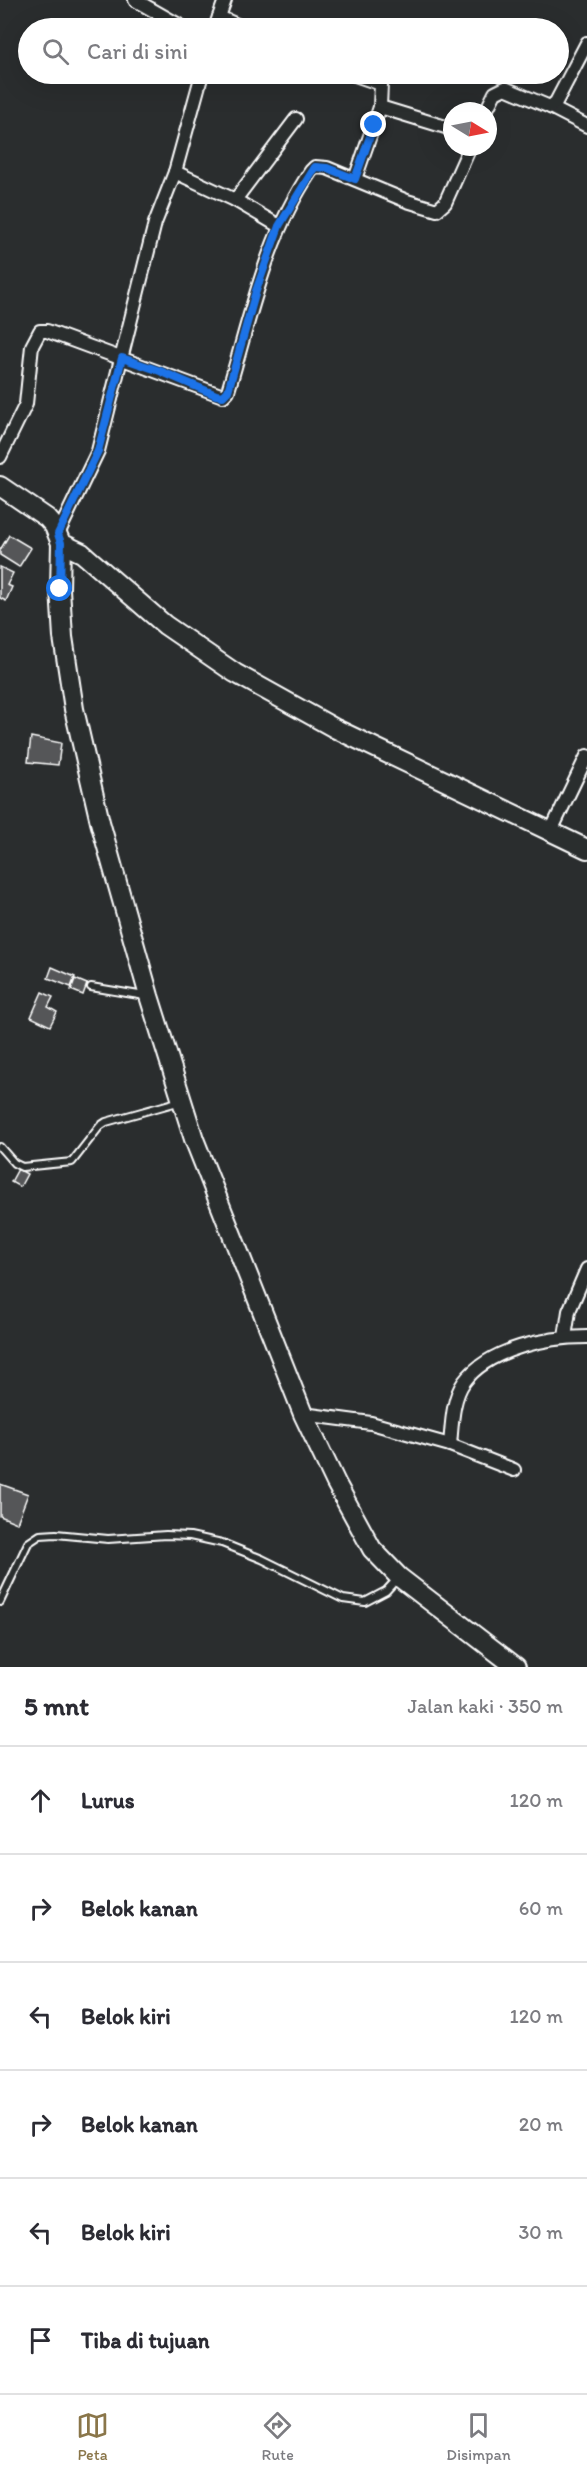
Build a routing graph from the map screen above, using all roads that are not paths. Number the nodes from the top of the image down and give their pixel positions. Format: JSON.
{"nodes":[{"id":1,"x":135,"y":0,"type":"edge"},
{"id":2,"x":225,"y":0,"type":"edge"},
{"id":3,"x":166,"y":18,"type":"edge"},
{"id":4,"x":219,"y":18,"type":"edge"},
{"id":5,"x":587,"y":43,"type":"edge"},
{"id":6,"x":569,"y":77,"type":"edge"},
{"id":7,"x":199,"y":84,"type":"edge"},
{"id":8,"x":381,"y":84,"type":"edge"},
{"id":9,"x":565,"y":84,"type":"edge"},
{"id":10,"x":490,"y":102,"type":"edge"},
{"id":11,"x":380,"y":107,"type":"junction"},
{"id":12,"x":550,"y":107,"type":"junction"},
{"id":13,"x":296,"y":118,"type":"dead end"},
{"id":14,"x":443,"y":126,"type":"edge"},
{"id":15,"x":587,"y":126,"type":"edge"},
{"id":16,"x":466,"y":156,"type":"edge"},
{"id":17,"x":174,"y":172,"type":"junction"},
{"id":18,"x":355,"y":179,"type":"junction"},
{"id":19,"x":235,"y":200,"type":"junction"},
{"id":20,"x":279,"y":226,"type":"junction"},
{"id":21,"x":122,"y":358,"type":"junction"},
{"id":22,"x":0,"y":457,"type":"edge"},
{"id":23,"x":0,"y":486,"type":"edge"},
{"id":24,"x":59,"y":539,"type":"junction"},
{"id":25,"x":587,"y":756,"type":"edge"},
{"id":26,"x":550,"y":833,"type":"junction"},
{"id":27,"x":587,"y":849,"type":"edge"},
{"id":28,"x":91,"y":987,"type":"dead end"},
{"id":29,"x":149,"y":996,"type":"junction"},
{"id":30,"x":182,"y":1101,"type":"junction"},
{"id":31,"x":0,"y":1147,"type":"edge"},
{"id":32,"x":587,"y":1269,"type":"edge"},
{"id":33,"x":565,"y":1337,"type":"junction"},
{"id":34,"x":587,"y":1337,"type":"edge"},
{"id":35,"x":303,"y":1414,"type":"junction"},
{"id":36,"x":450,"y":1445,"type":"junction"},
{"id":37,"x":514,"y":1470,"type":"dead end"},
{"id":38,"x":399,"y":1576,"type":"junction"},
{"id":39,"x":0,"y":1602,"type":"edge"},
{"id":40,"x":516,"y":1667,"type":"edge"}],
"edges":[{"from":1,"to":3,"type":"street"},
{"from":2,"to":4,"type":"street"},
{"from":5,"to":6,"type":"street"},
{"from":7,"to":17,"type":"street"},
{"from":8,"to":11,"type":"street"},
{"from":9,"to":12,"type":"street"},
{"from":10,"to":12,"type":"street"},
{"from":11,"to":14,"type":"street"},
{"from":11,"to":18,"type":"street"},
{"from":12,"to":15,"type":"street"},
{"from":13,"to":19,"type":"street"},
{"from":16,"to":18,"type":"street"},
{"from":17,"to":19,"type":"street"},
{"from":17,"to":21,"type":"street"},
{"from":18,"to":20,"type":"street"},
{"from":19,"to":20,"type":"street"},
{"from":20,"to":21,"type":"street"},
{"from":21,"to":22,"type":"street"},
{"from":21,"to":24,"type":"street"},
{"from":23,"to":24,"type":"main road"},
{"from":24,"to":26,"type":"main road"},
{"from":24,"to":29,"type":"main road"},
{"from":25,"to":26,"type":"street"},
{"from":26,"to":27,"type":"main road"},
{"from":28,"to":29,"type":"lane"},
{"from":29,"to":30,"type":"main road"},
{"from":30,"to":31,"type":"lane"},
{"from":30,"to":35,"type":"main road"},
{"from":32,"to":33,"type":"street"},
{"from":33,"to":34,"type":"street"},
{"from":33,"to":36,"type":"street"},
{"from":35,"to":36,"type":"street"},
{"from":35,"to":38,"type":"main road"},
{"from":36,"to":37,"type":"street"},
{"from":38,"to":39,"type":"lane"},
{"from":38,"to":40,"type":"main road"}]}
